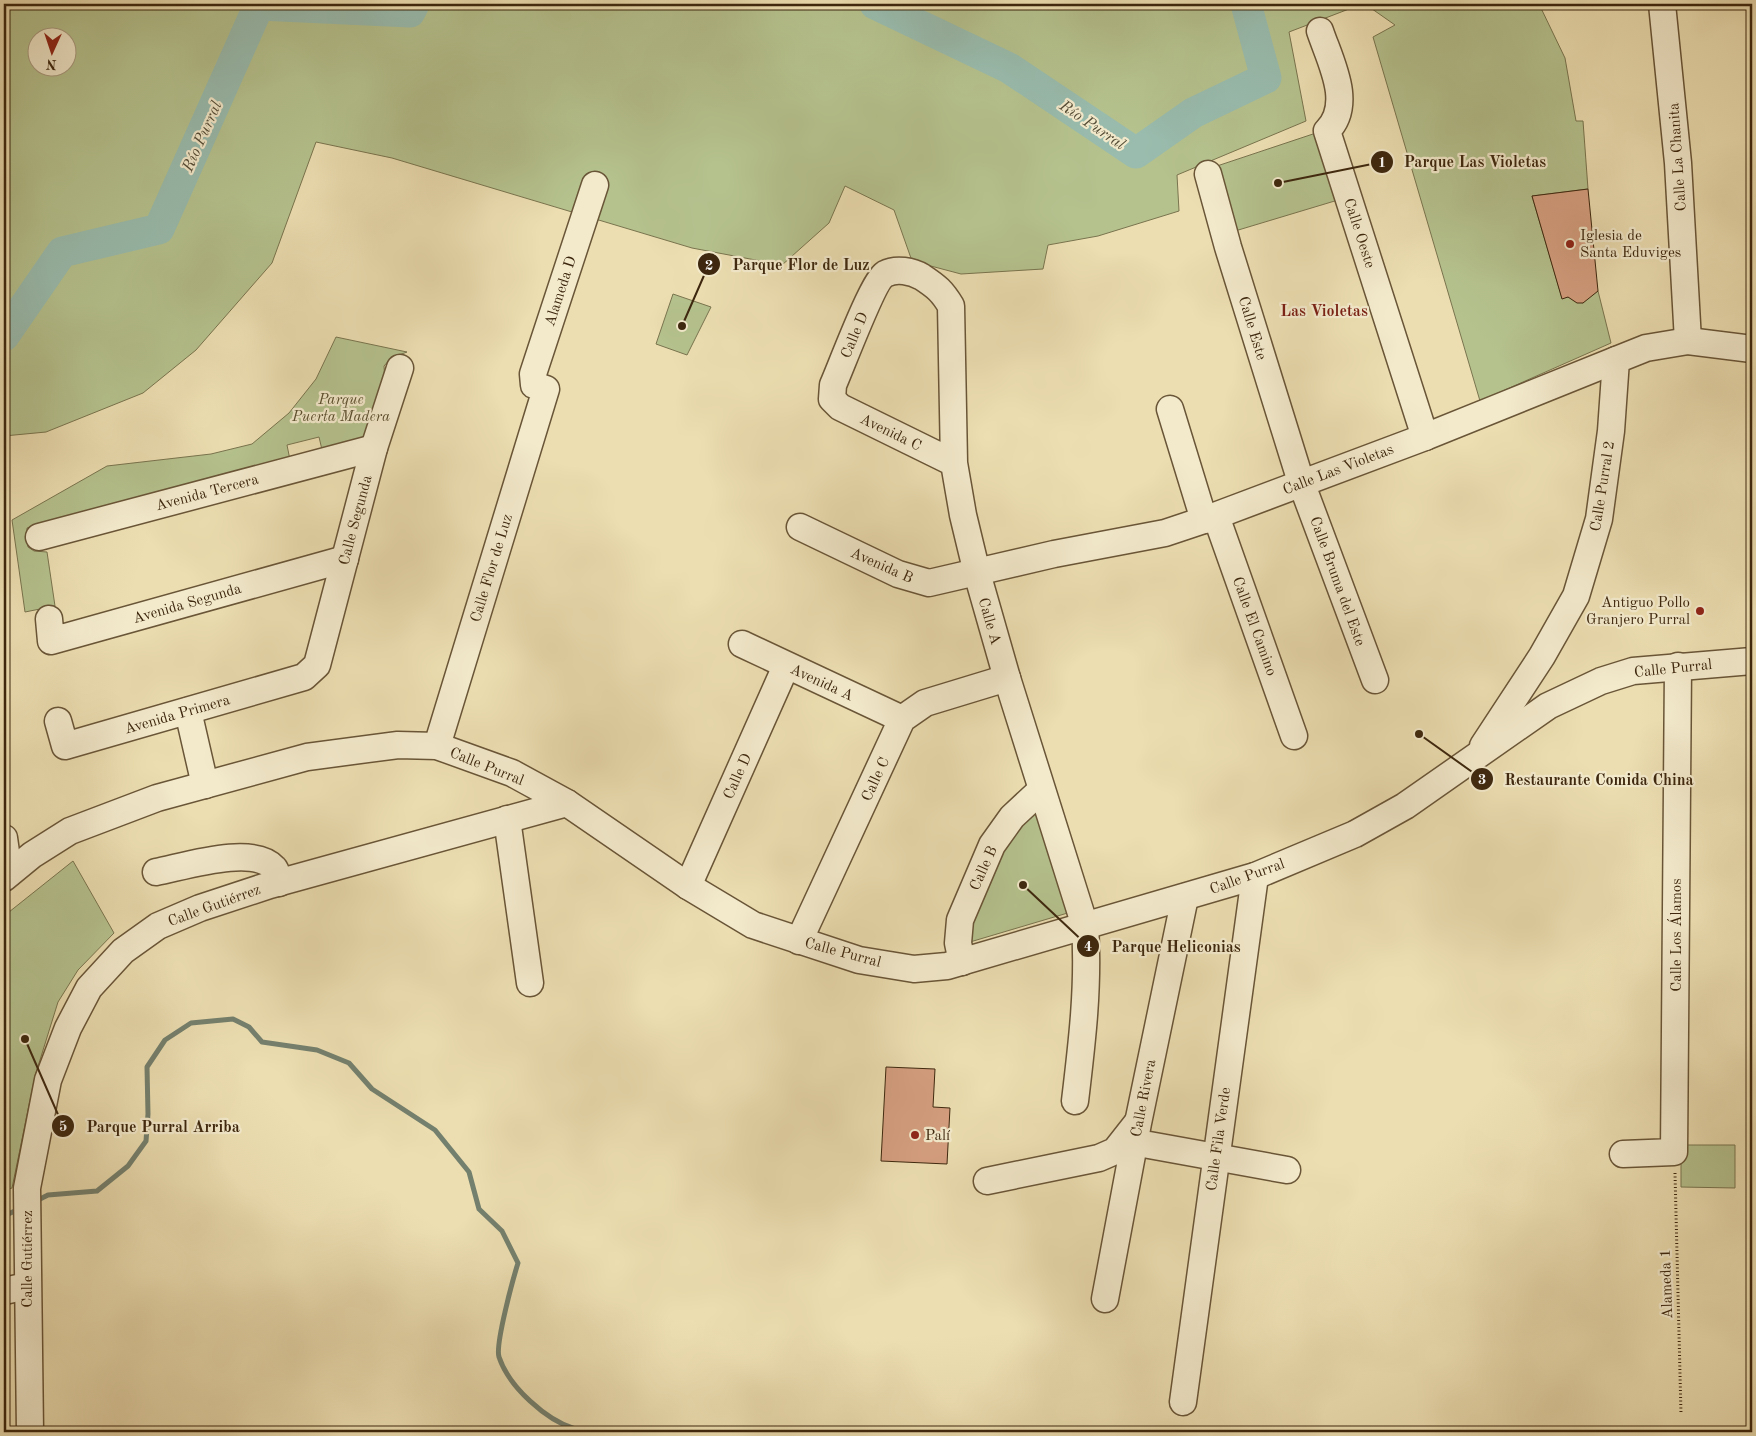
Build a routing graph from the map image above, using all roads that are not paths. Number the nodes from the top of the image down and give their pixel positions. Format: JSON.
{"nodes":[{"id":1,"x":1662,"y":4,"type":"edge"},
{"id":2,"x":1320,"y":31,"type":"dead end"},
{"id":3,"x":1208,"y":174,"type":"dead end"},
{"id":4,"x":595,"y":185,"type":"dead end"},
{"id":5,"x":884,"y":274,"type":"joint"},
{"id":6,"x":1688,"y":341,"type":"junction"},
{"id":7,"x":1752,"y":349,"type":"edge"},
{"id":8,"x":1616,"y":360,"type":"junction"},
{"id":9,"x":400,"y":368,"type":"dead end"},
{"id":10,"x":546,"y":389,"type":"joint"},
{"id":11,"x":832,"y":398,"type":"joint"},
{"id":12,"x":1170,"y":409,"type":"dead end"},
{"id":13,"x":1424,"y":437,"type":"junction"},
{"id":14,"x":374,"y":448,"type":"junction"},
{"id":15,"x":954,"y":463,"type":"junction"},
{"id":16,"x":1301,"y":482,"type":"junction"},
{"id":17,"x":1210,"y":518,"type":"junction"},
{"id":18,"x":800,"y":527,"type":"dead end"},
{"id":19,"x":39,"y":537,"type":"dead end"},
{"id":20,"x":1054,"y":554,"type":"joint"},
{"id":21,"x":345,"y":559,"type":"junction"},
{"id":22,"x":977,"y":573,"type":"junction"},
{"id":23,"x":49,"y":619,"type":"dead end"},
{"id":24,"x":742,"y":644,"type":"dead end"},
{"id":25,"x":1752,"y":661,"type":"edge"},
{"id":26,"x":786,"y":666,"type":"junction"},
{"id":27,"x":1678,"y":666,"type":"junction"},
{"id":28,"x":311,"y":672,"type":"joint"},
{"id":29,"x":1006,"y":678,"type":"junction"},
{"id":30,"x":1375,"y":680,"type":"dead end"},
{"id":31,"x":188,"y":711,"type":"junction"},
{"id":32,"x":902,"y":719,"type":"junction"},
{"id":33,"x":58,"y":721,"type":"dead end"},
{"id":34,"x":1294,"y":736,"type":"dead end"},
{"id":35,"x":436,"y":746,"type":"junction"},
{"id":36,"x":1480,"y":751,"type":"junction"},
{"id":37,"x":205,"y":785,"type":"junction"},
{"id":38,"x":1041,"y":790,"type":"junction"},
{"id":39,"x":567,"y":803,"type":"junction"},
{"id":40,"x":507,"y":819,"type":"junction"},
{"id":41,"x":4,"y":838,"type":"edge"},
{"id":42,"x":156,"y":872,"type":"dead end"},
{"id":43,"x":7,"y":876,"type":"edge"},
{"id":44,"x":1255,"y":876,"type":"junction"},
{"id":45,"x":279,"y":882,"type":"junction"},
{"id":46,"x":688,"y":886,"type":"junction"},
{"id":47,"x":1185,"y":897,"type":"junction"},
{"id":48,"x":1086,"y":926,"type":"junction"},
{"id":49,"x":799,"y":941,"type":"junction"},
{"id":50,"x":962,"y":962,"type":"junction"},
{"id":51,"x":530,"y":983,"type":"dead end"},
{"id":52,"x":1075,"y":1101,"type":"dead end"},
{"id":53,"x":1143,"y":1134,"type":"junction"},
{"id":54,"x":1623,"y":1154,"type":"dead end"},
{"id":55,"x":1215,"y":1156,"type":"junction"},
{"id":56,"x":1287,"y":1170,"type":"dead end"},
{"id":57,"x":987,"y":1181,"type":"dead end"},
{"id":58,"x":16,"y":1289,"type":"edge"},
{"id":59,"x":1105,"y":1299,"type":"dead end"},
{"id":60,"x":1183,"y":1402,"type":"dead end"},
{"id":61,"x":30,"y":1432,"type":"edge"}],
"edges":[{"from":1,"to":6,"type":"street","name":"Calle La Chanita"},
{"from":2,"to":13,"type":"street","name":"Calle Oeste"},
{"from":3,"to":16,"type":"street","name":"Calle Este"},
{"from":4,"to":10,"type":"street","name":"Alameda D"},
{"from":5,"to":11,"type":"street","name":"Calle D"},
{"from":5,"to":15,"type":"street","name":"Calle A"},
{"from":6,"to":7,"type":"street"},
{"from":6,"to":8,"type":"street"},
{"from":8,"to":13,"type":"street","name":"Calle Las Violetas"},
{"from":8,"to":36,"type":"street","name":"Calle Purral 2"},
{"from":9,"to":14,"type":"street","name":"Calle Segunda"},
{"from":10,"to":35,"type":"street","name":"Calle Flor de Luz"},
{"from":11,"to":15,"type":"street","name":"Avenida C"},
{"from":12,"to":17,"type":"street","name":"Calle El Camino"},
{"from":13,"to":16,"type":"street","name":"Calle Las Violetas"},
{"from":14,"to":19,"type":"street","name":"Avenida Tercera"},
{"from":14,"to":21,"type":"street","name":"Calle Segunda"},
{"from":15,"to":22,"type":"street","name":"Calle A"},
{"from":16,"to":17,"type":"street","name":"Calle Las Violetas"},
{"from":16,"to":30,"type":"street","name":"Calle Bruma del Este"},
{"from":17,"to":20,"type":"street","name":"Calle Las Violetas"},
{"from":17,"to":34,"type":"street","name":"Calle El Camino"},
{"from":18,"to":22,"type":"street","name":"Avenida B"},
{"from":20,"to":22,"type":"street","name":"Avenida B"},
{"from":21,"to":23,"type":"street","name":"Avenida Segunda"},
{"from":21,"to":28,"type":"street","name":"Calle Segunda"},
{"from":22,"to":29,"type":"street","name":"Calle A"},
{"from":24,"to":26,"type":"street","name":"Avenida A"},
{"from":25,"to":27,"type":"street","name":"Calle Purral"},
{"from":26,"to":32,"type":"street","name":"Avenida A"},
{"from":26,"to":46,"type":"street","name":"Calle D"},
{"from":27,"to":36,"type":"street","name":"Calle Purral"},
{"from":27,"to":54,"type":"street","name":"Calle Los Álamos"},
{"from":28,"to":31,"type":"street","name":"Avenida Primera"},
{"from":29,"to":32,"type":"street"},
{"from":29,"to":38,"type":"street","name":"Calle A"},
{"from":31,"to":33,"type":"street","name":"Avenida Primera"},
{"from":31,"to":37,"type":"street"},
{"from":32,"to":49,"type":"street","name":"Calle C"},
{"from":35,"to":37,"type":"street","name":"Calle Purral"},
{"from":35,"to":39,"type":"street","name":"Calle Purral"},
{"from":36,"to":44,"type":"street","name":"Calle Purral"},
{"from":37,"to":43,"type":"street","name":"Calle Purral"},
{"from":38,"to":48,"type":"street","name":"Calle A"},
{"from":38,"to":50,"type":"street","name":"Calle B"},
{"from":39,"to":40,"type":"street","name":"Calle Gutiérrez"},
{"from":39,"to":46,"type":"street","name":"Calle Purral"},
{"from":40,"to":45,"type":"street","name":"Calle Gutiérrez"},
{"from":40,"to":51,"type":"street"},
{"from":41,"to":43,"type":"street"},
{"from":42,"to":45,"type":"street"},
{"from":44,"to":47,"type":"street","name":"Calle Purral"},
{"from":44,"to":55,"type":"street","name":"Calle Fila Verde"},
{"from":45,"to":58,"type":"street","name":"Calle Gutiérrez"},
{"from":46,"to":49,"type":"street","name":"Calle Purral"},
{"from":47,"to":48,"type":"street","name":"Calle Purral"},
{"from":47,"to":53,"type":"street","name":"Calle Rivera"},
{"from":48,"to":50,"type":"street","name":"Calle Purral"},
{"from":48,"to":52,"type":"street","name":"Calle A"},
{"from":49,"to":50,"type":"street","name":"Calle Purral"},
{"from":53,"to":55,"type":"street"},
{"from":53,"to":57,"type":"street"},
{"from":53,"to":59,"type":"street","name":"Calle Rivera"},
{"from":55,"to":56,"type":"street"},
{"from":55,"to":60,"type":"street","name":"Calle Fila Verde"},
{"from":58,"to":61,"type":"street","name":"Calle Gutiérrez"}]}
